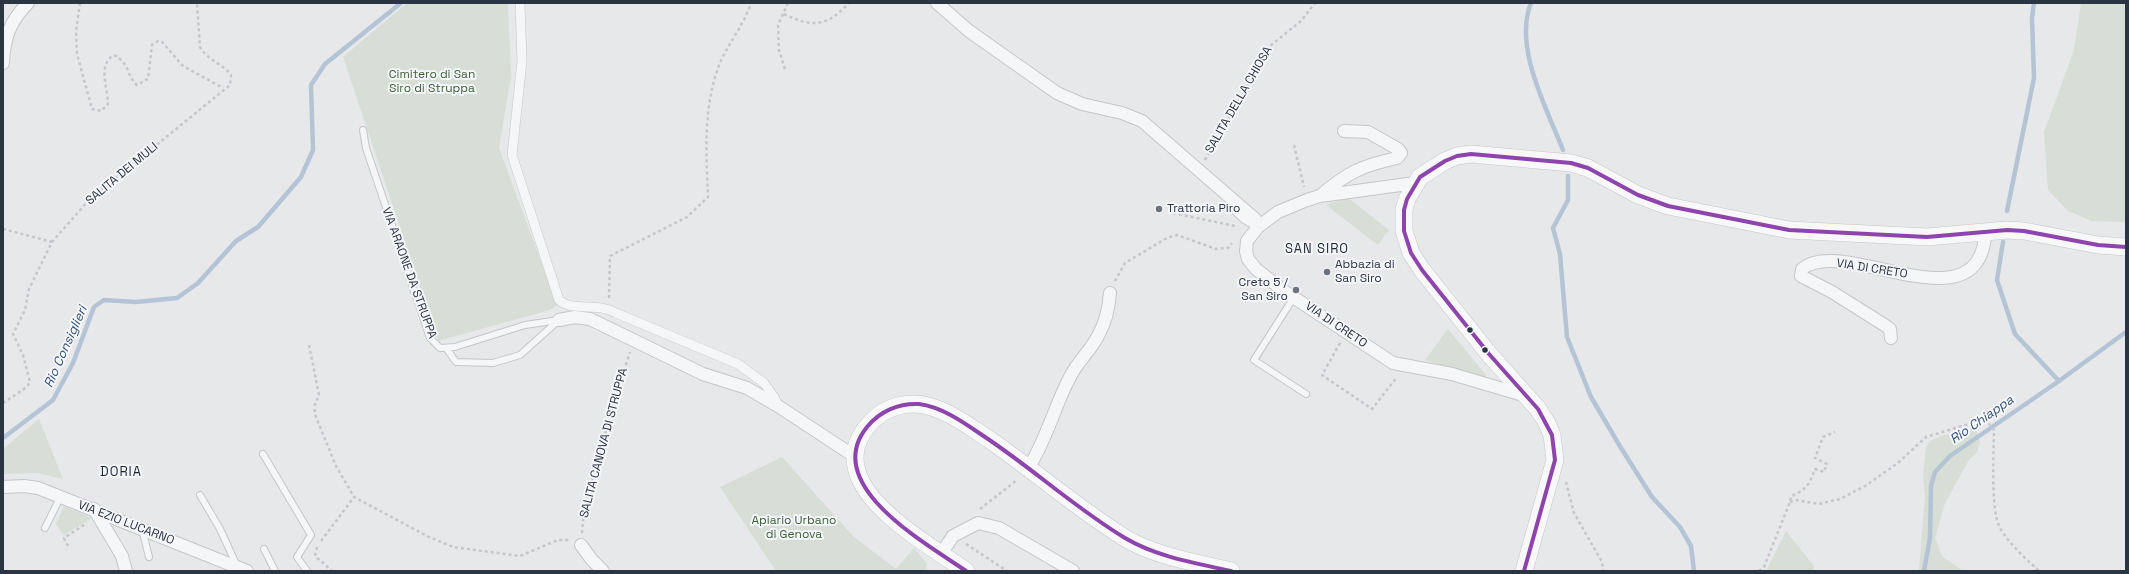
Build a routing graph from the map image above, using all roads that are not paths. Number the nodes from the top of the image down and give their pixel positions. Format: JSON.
{"nodes":[{"id":1,"x":28,"y":3,"type":"edge"},
{"id":2,"x":520,"y":3,"type":"edge"},
{"id":3,"x":937,"y":3,"type":"edge"},
{"id":4,"x":3,"y":63,"type":"edge"},
{"id":5,"x":363,"y":130,"type":"dead end"},
{"id":6,"x":1344,"y":130,"type":"dead end"},
{"id":7,"x":1415,"y":183,"type":"junction"},
{"id":8,"x":1320,"y":196,"type":"junction"},
{"id":9,"x":1228,"y":205,"type":"dead end"},
{"id":10,"x":1258,"y":227,"type":"junction"},
{"id":11,"x":1986,"y":231,"type":"junction"},
{"id":12,"x":2126,"y":247,"type":"edge"},
{"id":13,"x":1110,"y":293,"type":"road end"},
{"id":14,"x":1294,"y":297,"type":"junction"},
{"id":15,"x":559,"y":320,"type":"junction"},
{"id":16,"x":1891,"y":338,"type":"dead end"},
{"id":17,"x":446,"y":348,"type":"junction"},
{"id":18,"x":1306,"y":394,"type":"dead end"},
{"id":19,"x":1523,"y":395,"type":"junction"},
{"id":20,"x":778,"y":406,"type":"junction"},
{"id":21,"x":263,"y":454,"type":"dead end"},
{"id":22,"x":854,"y":456,"type":"junction"},
{"id":23,"x":1029,"y":467,"type":"junction"},
{"id":24,"x":3,"y":488,"type":"edge"},
{"id":25,"x":200,"y":495,"type":"dead end"},
{"id":26,"x":60,"y":498,"type":"junction"},
{"id":27,"x":94,"y":510,"type":"junction"},
{"id":28,"x":45,"y":528,"type":"dead end"},
{"id":29,"x":142,"y":529,"type":"junction"},
{"id":30,"x":581,"y":545,"type":"road end"},
{"id":31,"x":264,"y":549,"type":"dead end"},
{"id":32,"x":941,"y":554,"type":"junction"},
{"id":33,"x":149,"y":557,"type":"dead end"},
{"id":34,"x":236,"y":568,"type":"edge"},
{"id":35,"x":126,"y":571,"type":"edge"},
{"id":36,"x":275,"y":571,"type":"edge"},
{"id":37,"x":307,"y":571,"type":"edge"},
{"id":38,"x":604,"y":571,"type":"edge"},
{"id":39,"x":966,"y":571,"type":"edge"},
{"id":40,"x":1073,"y":571,"type":"edge"},
{"id":41,"x":1231,"y":571,"type":"edge"},
{"id":42,"x":1524,"y":571,"type":"edge"}],
"edges":[{"from":1,"to":4,"type":"street"},
{"from":2,"to":20,"type":"street"},
{"from":3,"to":10,"type":"street"},
{"from":5,"to":17,"type":"lane","name":"VIA ARAONE DA STRUPPA"},
{"from":6,"to":8,"type":"street"},
{"from":7,"to":8,"type":"street","name":"VIA DI CRETO"},
{"from":7,"to":11,"type":"main road","name":"VIA DI CRETO"},
{"from":7,"to":19,"type":"main road","name":"VIA DI CRETO"},
{"from":8,"to":10,"type":"street","name":"VIA DI CRETO"},
{"from":9,"to":10,"type":"lane"},
{"from":10,"to":14,"type":"street","name":"VIA DI CRETO"},
{"from":11,"to":12,"type":"main road","name":"VIA DI CRETO"},
{"from":11,"to":16,"type":"street","name":"VIA DI CRETO"},
{"from":13,"to":23,"type":"street"},
{"from":14,"to":18,"type":"lane"},
{"from":14,"to":19,"type":"street","name":"VIA DI CRETO"},
{"from":15,"to":17,"type":"lane","name":"VIA ARAONE DA STRUPPA"},
{"from":15,"to":17,"type":"lane"},
{"from":15,"to":20,"type":"street","name":"VIA ARAONE DA STRUPPA"},
{"from":19,"to":42,"type":"main road","name":"VIA DI CRETO"},
{"from":20,"to":22,"type":"street","name":"VIA ARAONE DA STRUPPA"},
{"from":21,"to":37,"type":"lane"},
{"from":22,"to":23,"type":"main road"},
{"from":22,"to":32,"type":"main road"},
{"from":23,"to":41,"type":"main road"},
{"from":24,"to":26,"type":"street","name":"VIA EZIO LUCARNO"},
{"from":25,"to":34,"type":"lane"},
{"from":26,"to":27,"type":"street","name":"VIA EZIO LUCARNO"},
{"from":26,"to":28,"type":"lane"},
{"from":27,"to":29,"type":"street","name":"VIA EZIO LUCARNO"},
{"from":27,"to":35,"type":"street"},
{"from":29,"to":33,"type":"lane"},
{"from":29,"to":34,"type":"street","name":"VIA EZIO LUCARNO"},
{"from":30,"to":38,"type":"street"},
{"from":31,"to":36,"type":"lane"},
{"from":32,"to":39,"type":"main road"},
{"from":32,"to":40,"type":"street"}]}
